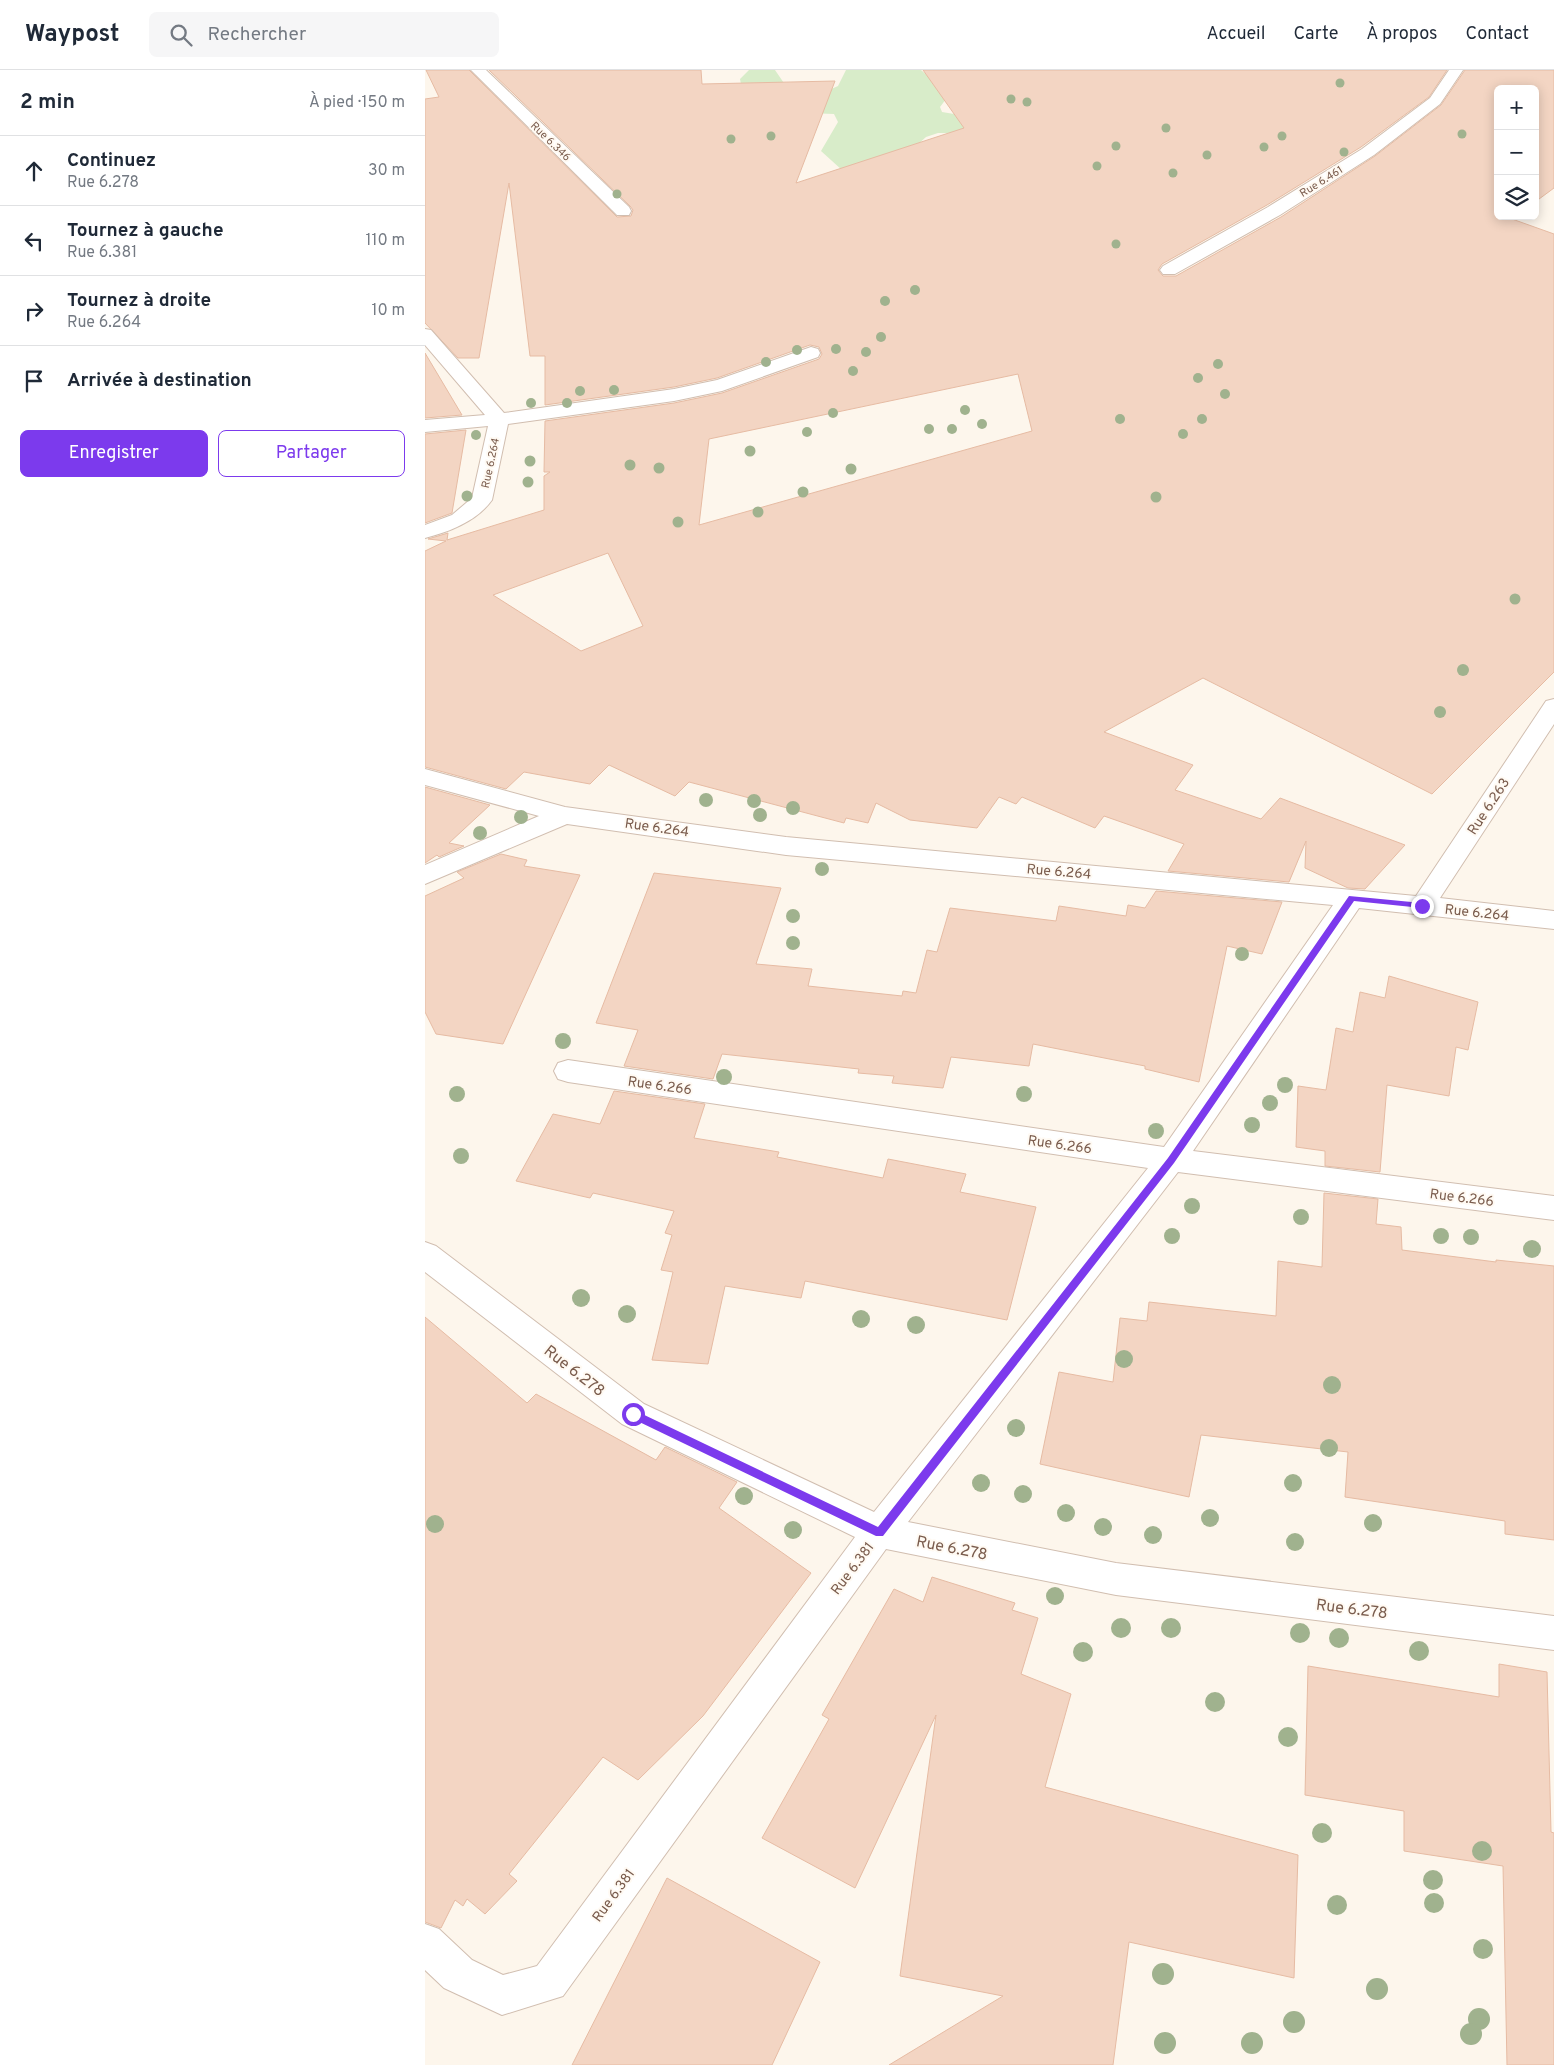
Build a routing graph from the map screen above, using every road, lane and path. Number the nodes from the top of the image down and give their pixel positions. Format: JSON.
{"nodes":[{"id":1,"x":478,"y":70,"type":"edge"},
{"id":2,"x":1456,"y":70,"type":"edge"},
{"id":3,"x":623,"y":211,"type":"dead end"},
{"id":4,"x":1169,"y":270,"type":"dead end"},
{"id":5,"x":425,"y":334,"type":"edge"},
{"id":6,"x":811,"y":353,"type":"dead end"},
{"id":7,"x":499,"y":419,"type":"junction"},
{"id":8,"x":425,"y":426,"type":"edge"},
{"id":9,"x":425,"y":532,"type":"edge"},
{"id":10,"x":1554,"y":706,"type":"edge"},
{"id":11,"x":425,"y":778,"type":"edge"},
{"id":12,"x":565,"y":815,"type":"junction"},
{"id":13,"x":425,"y":875,"type":"edge"},
{"id":14,"x":1352,"y":898,"type":"junction"},
{"id":15,"x":1422,"y":906,"type":"junction"},
{"id":16,"x":1554,"y":920,"type":"edge"},
{"id":17,"x":568,"y":1072,"type":"dead end"},
{"id":18,"x":1171,"y":1160,"type":"junction"},
{"id":19,"x":1554,"y":1208,"type":"edge"},
{"id":20,"x":425,"y":1254,"type":"edge"},
{"id":21,"x":880,"y":1532,"type":"junction"},
{"id":22,"x":1554,"y":1633,"type":"edge"},
{"id":23,"x":425,"y":1943,"type":"edge"}],
"edges":[{"from":1,"to":3,"type":"street","name":"Rue 6.346"},
{"from":2,"to":4,"type":"street","name":"Rue 6.461"},
{"from":5,"to":7,"type":"street"},
{"from":6,"to":7,"type":"street"},
{"from":7,"to":8,"type":"street"},
{"from":7,"to":9,"type":"street","name":"Rue 6.264"},
{"from":10,"to":15,"type":"street","name":"Rue 6.263"},
{"from":11,"to":12,"type":"street","name":"Rue 6.264"},
{"from":12,"to":13,"type":"street"},
{"from":12,"to":14,"type":"street","name":"Rue 6.264"},
{"from":14,"to":15,"type":"street","name":"Rue 6.264"},
{"from":14,"to":18,"type":"street","name":"Rue 6.381"},
{"from":15,"to":16,"type":"street","name":"Rue 6.264"},
{"from":17,"to":18,"type":"street","name":"Rue 6.266"},
{"from":18,"to":19,"type":"street","name":"Rue 6.266"},
{"from":18,"to":21,"type":"street","name":"Rue 6.381"},
{"from":20,"to":21,"type":"street","name":"Rue 6.278"},
{"from":21,"to":22,"type":"street","name":"Rue 6.278"},
{"from":21,"to":23,"type":"street","name":"Rue 6.381"}]}
